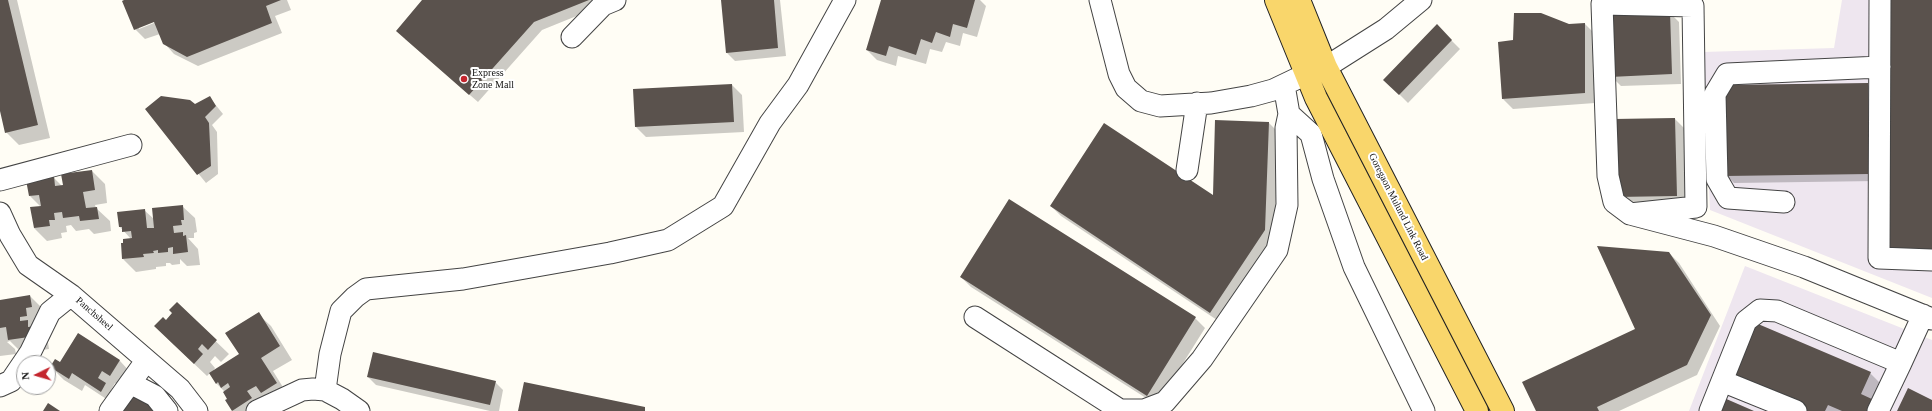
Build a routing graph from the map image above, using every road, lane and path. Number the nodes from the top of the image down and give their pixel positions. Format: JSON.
{"nodes":[{"id":1,"x":615,"y":0,"type":"edge"},
{"id":2,"x":845,"y":0,"type":"edge"},
{"id":3,"x":1100,"y":0,"type":"edge"},
{"id":4,"x":1276,"y":0,"type":"edge"},
{"id":5,"x":1299,"y":0,"type":"edge"},
{"id":6,"x":1421,"y":0,"type":"edge"},
{"id":7,"x":1880,"y":0,"type":"edge"},
{"id":8,"x":572,"y":37,"type":"dead end"},
{"id":9,"x":1326,"y":67,"type":"junction"},
{"id":10,"x":1880,"y":67,"type":"junction"},
{"id":11,"x":1306,"y":74,"type":"junction"},
{"id":12,"x":1284,"y":85,"type":"junction"},
{"id":13,"x":1197,"y":103,"type":"junction"},
{"id":14,"x":1289,"y":114,"type":"junction"},
{"id":15,"x":131,"y":145,"type":"dead end"},
{"id":16,"x":1187,"y":170,"type":"dead end"},
{"id":17,"x":0,"y":180,"type":"edge"},
{"id":18,"x":1784,"y":202,"type":"dead end"},
{"id":19,"x":0,"y":213,"type":"edge"},
{"id":20,"x":1630,"y":214,"type":"junction"},
{"id":21,"x":1932,"y":260,"type":"edge"},
{"id":22,"x":71,"y":295,"type":"junction"},
{"id":23,"x":975,"y":317,"type":"dead end"},
{"id":24,"x":1928,"y":317,"type":"edge"},
{"id":25,"x":146,"y":360,"type":"junction"},
{"id":26,"x":1901,"y":363,"type":"junction"},
{"id":27,"x":1722,"y":381,"type":"junction"},
{"id":28,"x":130,"y":383,"type":"junction"},
{"id":29,"x":0,"y":386,"type":"edge"},
{"id":30,"x":337,"y":400,"type":"edge"},
{"id":31,"x":110,"y":411,"type":"edge"},
{"id":32,"x":167,"y":411,"type":"edge"},
{"id":33,"x":197,"y":411,"type":"edge"},
{"id":34,"x":257,"y":411,"type":"edge"},
{"id":35,"x":359,"y":411,"type":"edge"},
{"id":36,"x":1424,"y":411,"type":"edge"},
{"id":37,"x":1477,"y":411,"type":"edge"},
{"id":38,"x":1503,"y":411,"type":"edge"},
{"id":39,"x":1710,"y":411,"type":"edge"},
{"id":40,"x":1796,"y":411,"type":"edge"},
{"id":41,"x":1878,"y":411,"type":"edge"}],
"edges":[{"from":1,"to":8,"type":"street"},
{"from":2,"to":30,"type":"street"},
{"from":3,"to":13,"type":"street"},
{"from":4,"to":11,"type":"main road"},
{"from":5,"to":9,"type":"main road","name":"Goregaon Mulund Link Road"},
{"from":6,"to":9,"type":"street"},
{"from":7,"to":10,"type":"street"},
{"from":9,"to":38,"type":"main road","name":"Goregaon Mulund Link Road"},
{"from":10,"to":18,"type":"street"},
{"from":10,"to":21,"type":"street"},
{"from":11,"to":12,"type":"street"},
{"from":11,"to":37,"type":"main road"},
{"from":12,"to":13,"type":"street"},
{"from":12,"to":14,"type":"street"},
{"from":13,"to":16,"type":"street"},
{"from":14,"to":23,"type":"street"},
{"from":14,"to":36,"type":"street"},
{"from":15,"to":17,"type":"street"},
{"from":19,"to":22,"type":"street","name":"Panchsheel"},
{"from":20,"to":20,"type":"street"},
{"from":20,"to":24,"type":"street"},
{"from":22,"to":25,"type":"street","name":"Panchsheel"},
{"from":22,"to":29,"type":"street"},
{"from":24,"to":26,"type":"street"},
{"from":25,"to":28,"type":"street"},
{"from":25,"to":33,"type":"street","name":"Panchsheel"},
{"from":26,"to":27,"type":"street"},
{"from":26,"to":41,"type":"street"},
{"from":27,"to":39,"type":"street"},
{"from":27,"to":40,"type":"street"},
{"from":28,"to":31,"type":"street"},
{"from":28,"to":32,"type":"street"},
{"from":30,"to":34,"type":"street"},
{"from":30,"to":35,"type":"street"}]}
